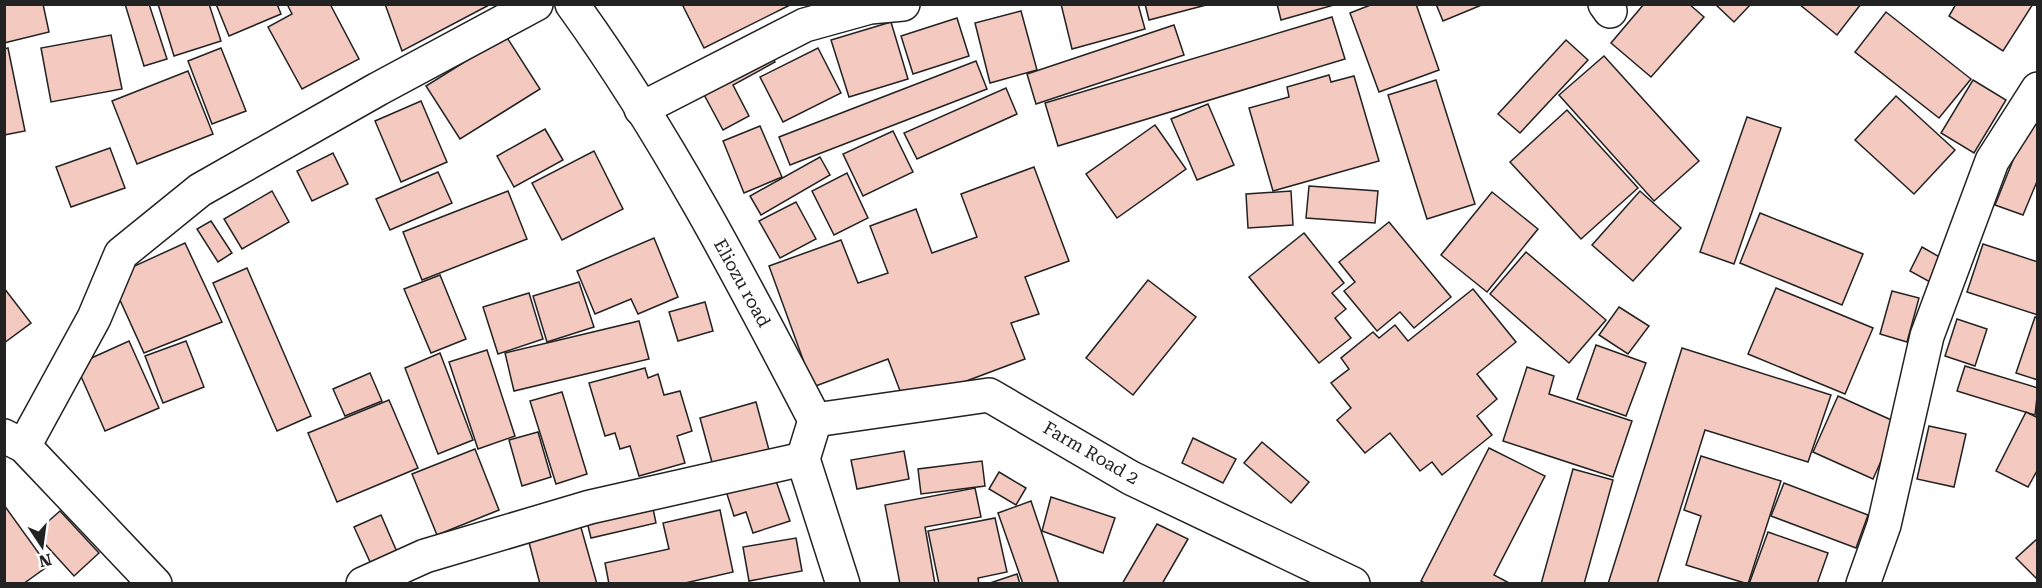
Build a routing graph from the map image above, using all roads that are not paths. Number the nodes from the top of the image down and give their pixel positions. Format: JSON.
{"nodes":[{"id":1,"x":536,"y":4,"type":"edge"},
{"id":2,"x":572,"y":4,"type":"edge"},
{"id":3,"x":903,"y":4,"type":"edge"},
{"id":4,"x":2037,"y":89,"type":"edge"},
{"id":5,"x":641,"y":109,"type":"junction"},
{"id":6,"x":815,"y":420,"type":"junction"},
{"id":7,"x":14,"y":441,"type":"edge"},
{"id":8,"x":802,"y":459,"type":"junction"},
{"id":9,"x":155,"y":584,"type":"edge"},
{"id":10,"x":363,"y":584,"type":"edge"},
{"id":11,"x":843,"y":584,"type":"edge"},
{"id":12,"x":1353,"y":584,"type":"edge"},
{"id":13,"x":1863,"y":584,"type":"edge"}],
"edges":[{"from":1,"to":7,"type":"street"},
{"from":2,"to":5,"type":"street","name":"Eliozu road"},
{"from":3,"to":5,"type":"street"},
{"from":4,"to":13,"type":"street"},
{"from":5,"to":6,"type":"street","name":"Eliozu road"},
{"from":6,"to":8,"type":"street"},
{"from":6,"to":12,"type":"street","name":"Farm Road 2"},
{"from":7,"to":9,"type":"street"},
{"from":8,"to":10,"type":"street"},
{"from":8,"to":11,"type":"street"}]}
